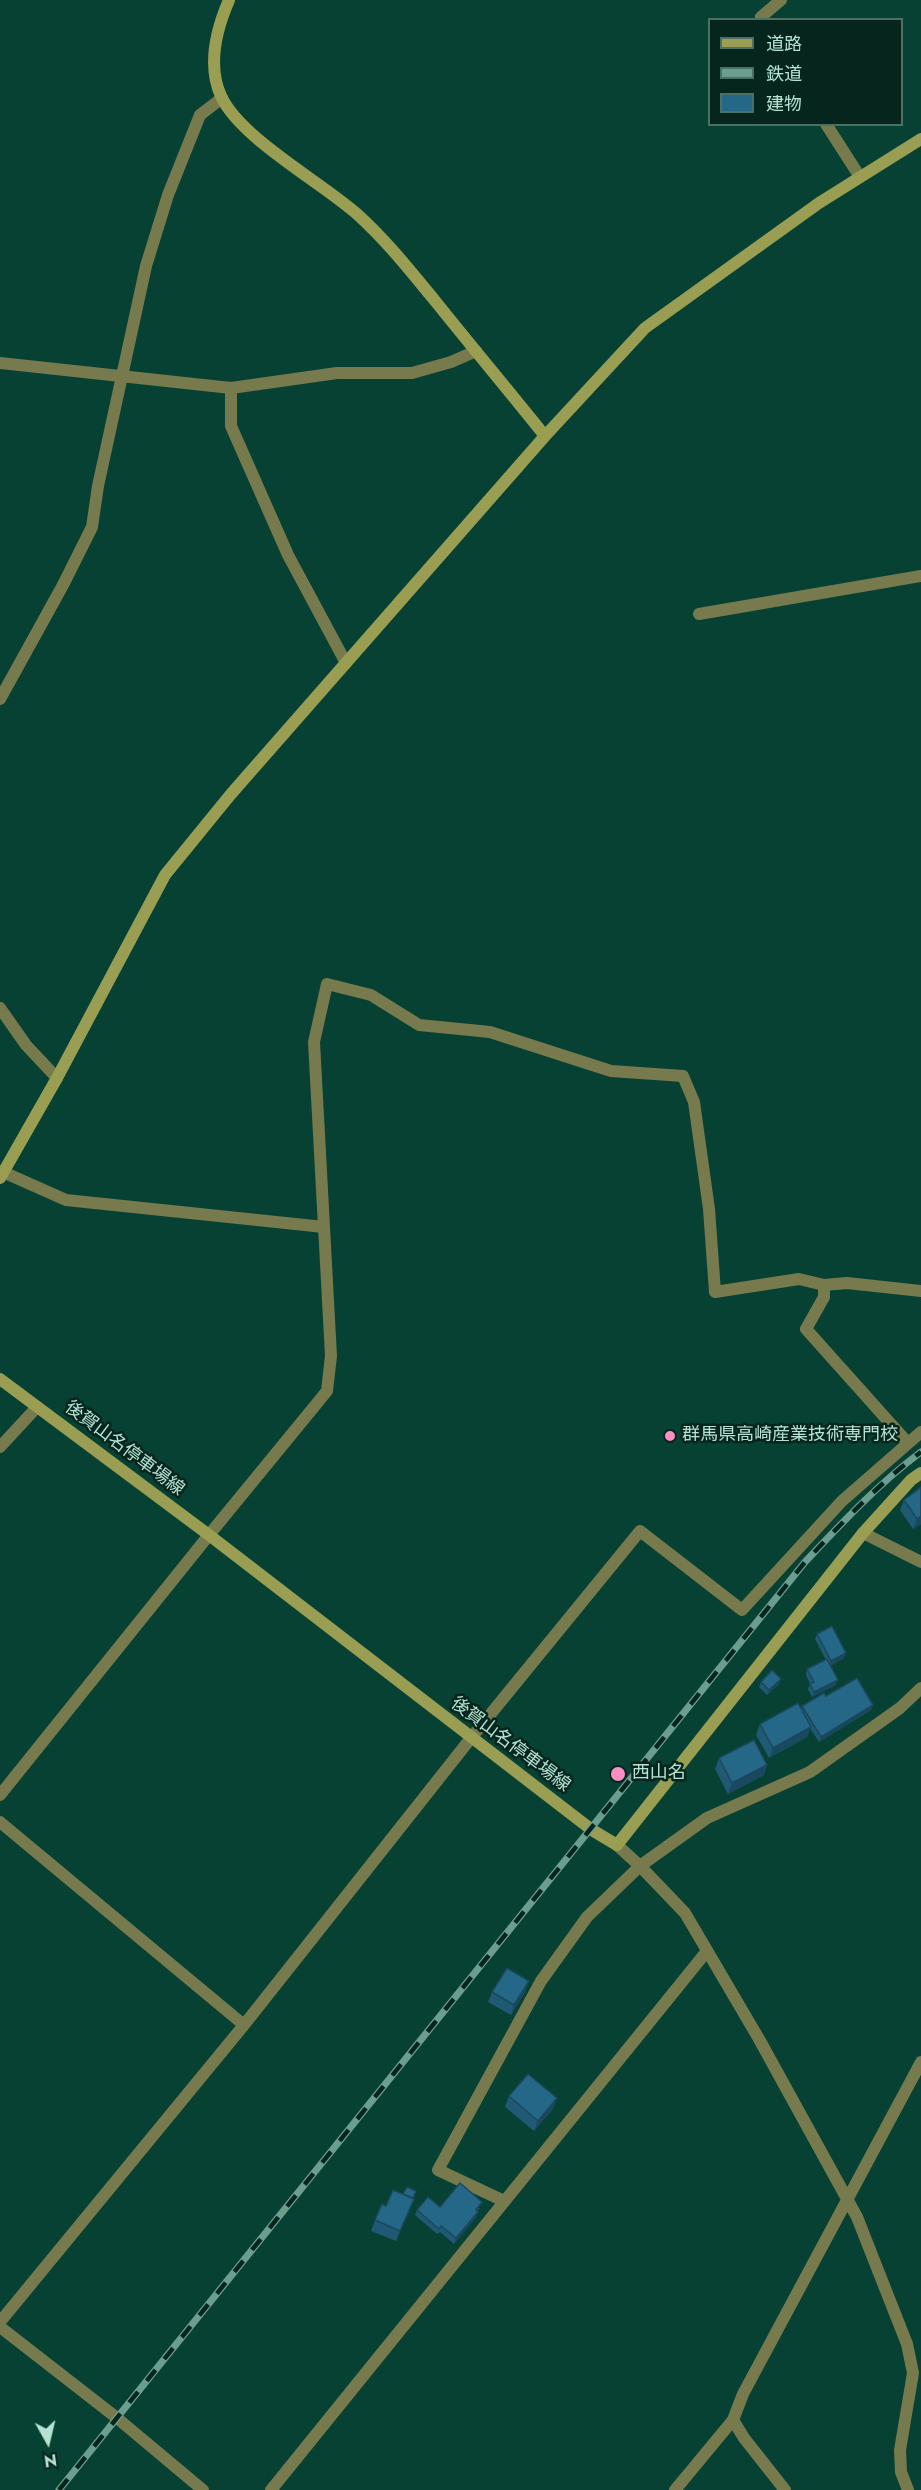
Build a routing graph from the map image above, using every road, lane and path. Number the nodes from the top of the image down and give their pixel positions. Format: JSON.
{"nodes":[{"id":1,"x":229,"y":0,"type":"edge"},
{"id":2,"x":781,"y":0,"type":"edge"},
{"id":3,"x":761,"y":18,"type":"edge"},
{"id":4,"x":222,"y":98,"type":"junction"},
{"id":5,"x":827,"y":126,"type":"edge"},
{"id":6,"x":921,"y":139,"type":"edge"},
{"id":7,"x":860,"y":177,"type":"junction"},
{"id":8,"x":476,"y":351,"type":"junction"},
{"id":9,"x":0,"y":363,"type":"edge"},
{"id":10,"x":123,"y":376,"type":"junction"},
{"id":11,"x":231,"y":388,"type":"junction"},
{"id":12,"x":545,"y":436,"type":"junction"},
{"id":13,"x":921,"y":576,"type":"edge"},
{"id":14,"x":699,"y":614,"type":"dead end"},
{"id":15,"x":346,"y":663,"type":"junction"},
{"id":16,"x":0,"y":699,"type":"edge"},
{"id":17,"x":0,"y":1008,"type":"edge"},
{"id":18,"x":57,"y":1078,"type":"junction"},
{"id":19,"x":2,"y":1175,"type":"edge"},
{"id":20,"x":324,"y":1227,"type":"junction"},
{"id":21,"x":824,"y":1285,"type":"junction"},
{"id":22,"x":921,"y":1291,"type":"edge"},
{"id":23,"x":0,"y":1379,"type":"edge"},
{"id":24,"x":37,"y":1407,"type":"junction"},
{"id":25,"x":921,"y":1432,"type":"edge"},
{"id":26,"x":907,"y":1442,"type":"junction"},
{"id":27,"x":0,"y":1447,"type":"edge"},
{"id":28,"x":921,"y":1473,"type":"edge"},
{"id":29,"x":862,"y":1533,"type":"junction"},
{"id":30,"x":208,"y":1535,"type":"junction"},
{"id":31,"x":921,"y":1562,"type":"edge"},
{"id":32,"x":921,"y":1688,"type":"edge"},
{"id":33,"x":471,"y":1738,"type":"junction"},
{"id":34,"x":0,"y":1795,"type":"edge"},
{"id":35,"x":0,"y":1822,"type":"edge"},
{"id":36,"x":616,"y":1845,"type":"junction"},
{"id":37,"x":640,"y":1866,"type":"junction"},
{"id":38,"x":707,"y":1951,"type":"junction"},
{"id":39,"x":244,"y":2025,"type":"junction"},
{"id":40,"x":921,"y":2062,"type":"edge"},
{"id":41,"x":847,"y":2197,"type":"junction"},
{"id":42,"x":504,"y":2201,"type":"junction"},
{"id":43,"x":0,"y":2322,"type":"edge"},
{"id":44,"x":0,"y":2326,"type":"edge"},
{"id":45,"x":733,"y":2420,"type":"junction"},
{"id":46,"x":203,"y":2490,"type":"edge"},
{"id":47,"x":271,"y":2490,"type":"edge"},
{"id":48,"x":675,"y":2490,"type":"edge"},
{"id":49,"x":784,"y":2490,"type":"edge"},
{"id":50,"x":908,"y":2490,"type":"edge"}],
"edges":[{"from":1,"to":4,"type":"street"},
{"from":2,"to":3,"type":"street"},
{"from":4,"to":8,"type":"street"},
{"from":4,"to":10,"type":"street"},
{"from":5,"to":7,"type":"street"},
{"from":6,"to":7,"type":"street"},
{"from":7,"to":12,"type":"street"},
{"from":8,"to":11,"type":"street"},
{"from":8,"to":12,"type":"street"},
{"from":9,"to":10,"type":"street"},
{"from":10,"to":11,"type":"street"},
{"from":10,"to":16,"type":"street"},
{"from":11,"to":15,"type":"street"},
{"from":12,"to":15,"type":"street"},
{"from":13,"to":14,"type":"street"},
{"from":15,"to":18,"type":"street"},
{"from":17,"to":18,"type":"street"},
{"from":18,"to":19,"type":"street"},
{"from":19,"to":20,"type":"street"},
{"from":20,"to":21,"type":"street"},
{"from":20,"to":30,"type":"street"},
{"from":21,"to":22,"type":"street"},
{"from":21,"to":26,"type":"street"},
{"from":23,"to":24,"type":"street","name":"後賀山名停車場線"},
{"from":24,"to":27,"type":"street"},
{"from":24,"to":30,"type":"street","name":"後賀山名停車場線"},
{"from":25,"to":26,"type":"street"},
{"from":26,"to":33,"type":"street"},
{"from":28,"to":29,"type":"street"},
{"from":29,"to":31,"type":"street"},
{"from":29,"to":36,"type":"street"},
{"from":30,"to":33,"type":"street","name":"後賀山名停車場線"},
{"from":30,"to":34,"type":"street"},
{"from":32,"to":37,"type":"street"},
{"from":33,"to":36,"type":"street","name":"後賀山名停車場線"},
{"from":33,"to":39,"type":"street"},
{"from":35,"to":39,"type":"street"},
{"from":36,"to":37,"type":"street"},
{"from":37,"to":38,"type":"street"},
{"from":37,"to":42,"type":"street"},
{"from":38,"to":41,"type":"street"},
{"from":38,"to":42,"type":"street"},
{"from":39,"to":43,"type":"street"},
{"from":40,"to":41,"type":"street"},
{"from":41,"to":45,"type":"street"},
{"from":41,"to":50,"type":"street"},
{"from":42,"to":47,"type":"street"},
{"from":44,"to":46,"type":"street"},
{"from":45,"to":48,"type":"street"},
{"from":45,"to":49,"type":"street"}]}
